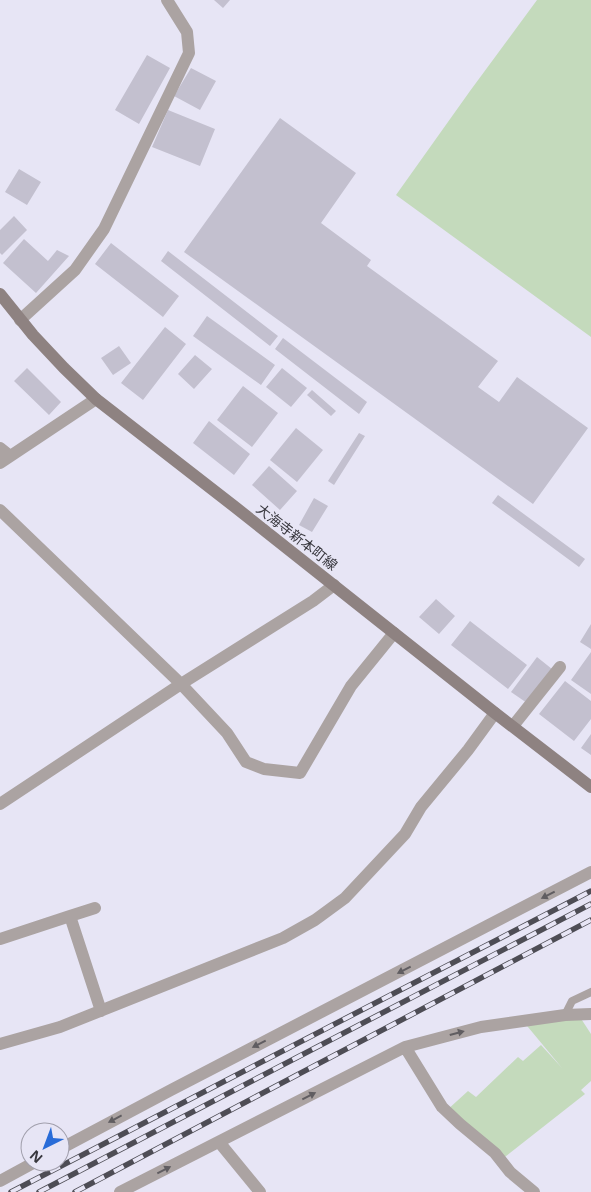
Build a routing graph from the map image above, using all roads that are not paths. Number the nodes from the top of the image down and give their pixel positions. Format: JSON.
{"nodes":[{"id":1,"x":167,"y":0,"type":"edge"},
{"id":2,"x":0,"y":294,"type":"edge"},
{"id":3,"x":20,"y":320,"type":"junction"},
{"id":4,"x":96,"y":399,"type":"junction"},
{"id":5,"x":3,"y":456,"type":"edge"},
{"id":6,"x":0,"y":510,"type":"edge"},
{"id":7,"x":334,"y":585,"type":"junction"},
{"id":8,"x":394,"y":633,"type":"junction"},
{"id":9,"x":560,"y":667,"type":"dead end"},
{"id":10,"x":181,"y":684,"type":"junction"},
{"id":11,"x":495,"y":713,"type":"junction"},
{"id":12,"x":514,"y":726,"type":"junction"},
{"id":13,"x":591,"y":786,"type":"edge"},
{"id":14,"x":0,"y":804,"type":"edge"},
{"id":15,"x":591,"y":872,"type":"edge"},
{"id":16,"x":95,"y":908,"type":"dead end"},
{"id":17,"x":70,"y":916,"type":"junction"},
{"id":18,"x":0,"y":939,"type":"edge"},
{"id":19,"x":591,"y":992,"type":"edge"},
{"id":20,"x":101,"y":1011,"type":"junction"},
{"id":21,"x":591,"y":1014,"type":"edge"},
{"id":22,"x":565,"y":1015,"type":"junction"},
{"id":23,"x":0,"y":1044,"type":"edge"},
{"id":24,"x":405,"y":1047,"type":"junction"},
{"id":25,"x":219,"y":1142,"type":"junction"},
{"id":26,"x":70,"y":1144,"type":"edge"},
{"id":27,"x":20,"y":1168,"type":"edge"},
{"id":28,"x":2,"y":1176,"type":"edge"},
{"id":29,"x":120,"y":1192,"type":"edge"},
{"id":30,"x":260,"y":1192,"type":"edge"},
{"id":31,"x":534,"y":1192,"type":"edge"}],
"edges":[{"from":1,"to":3,"type":"street"},
{"from":2,"to":3,"type":"main road","name":"大海寺新本町線"},
{"from":3,"to":4,"type":"main road","name":"大海寺新本町線"},
{"from":4,"to":5,"type":"street"},
{"from":4,"to":7,"type":"main road","name":"大海寺新本町線"},
{"from":6,"to":10,"type":"street"},
{"from":7,"to":8,"type":"main road","name":"大海寺新本町線"},
{"from":7,"to":10,"type":"street"},
{"from":8,"to":10,"type":"street"},
{"from":8,"to":11,"type":"main road","name":"大海寺新本町線"},
{"from":9,"to":12,"type":"street"},
{"from":10,"to":14,"type":"street"},
{"from":11,"to":12,"type":"main road","name":"大海寺新本町線"},
{"from":11,"to":20,"type":"street"},
{"from":12,"to":13,"type":"main road","name":"大海寺新本町線"},
{"from":15,"to":26,"type":"street","one_way":true},
{"from":16,"to":17,"type":"street"},
{"from":17,"to":18,"type":"street"},
{"from":17,"to":20,"type":"street"},
{"from":19,"to":22,"type":"lane"},
{"from":20,"to":23,"type":"street"},
{"from":21,"to":22,"type":"street"},
{"from":24,"to":22,"type":"street","one_way":true},
{"from":25,"to":24,"type":"street","one_way":true},
{"from":24,"to":31,"type":"street"},
{"from":29,"to":25,"type":"street","one_way":true},
{"from":25,"to":30,"type":"street"},
{"from":27,"to":28,"type":"street"}]}
